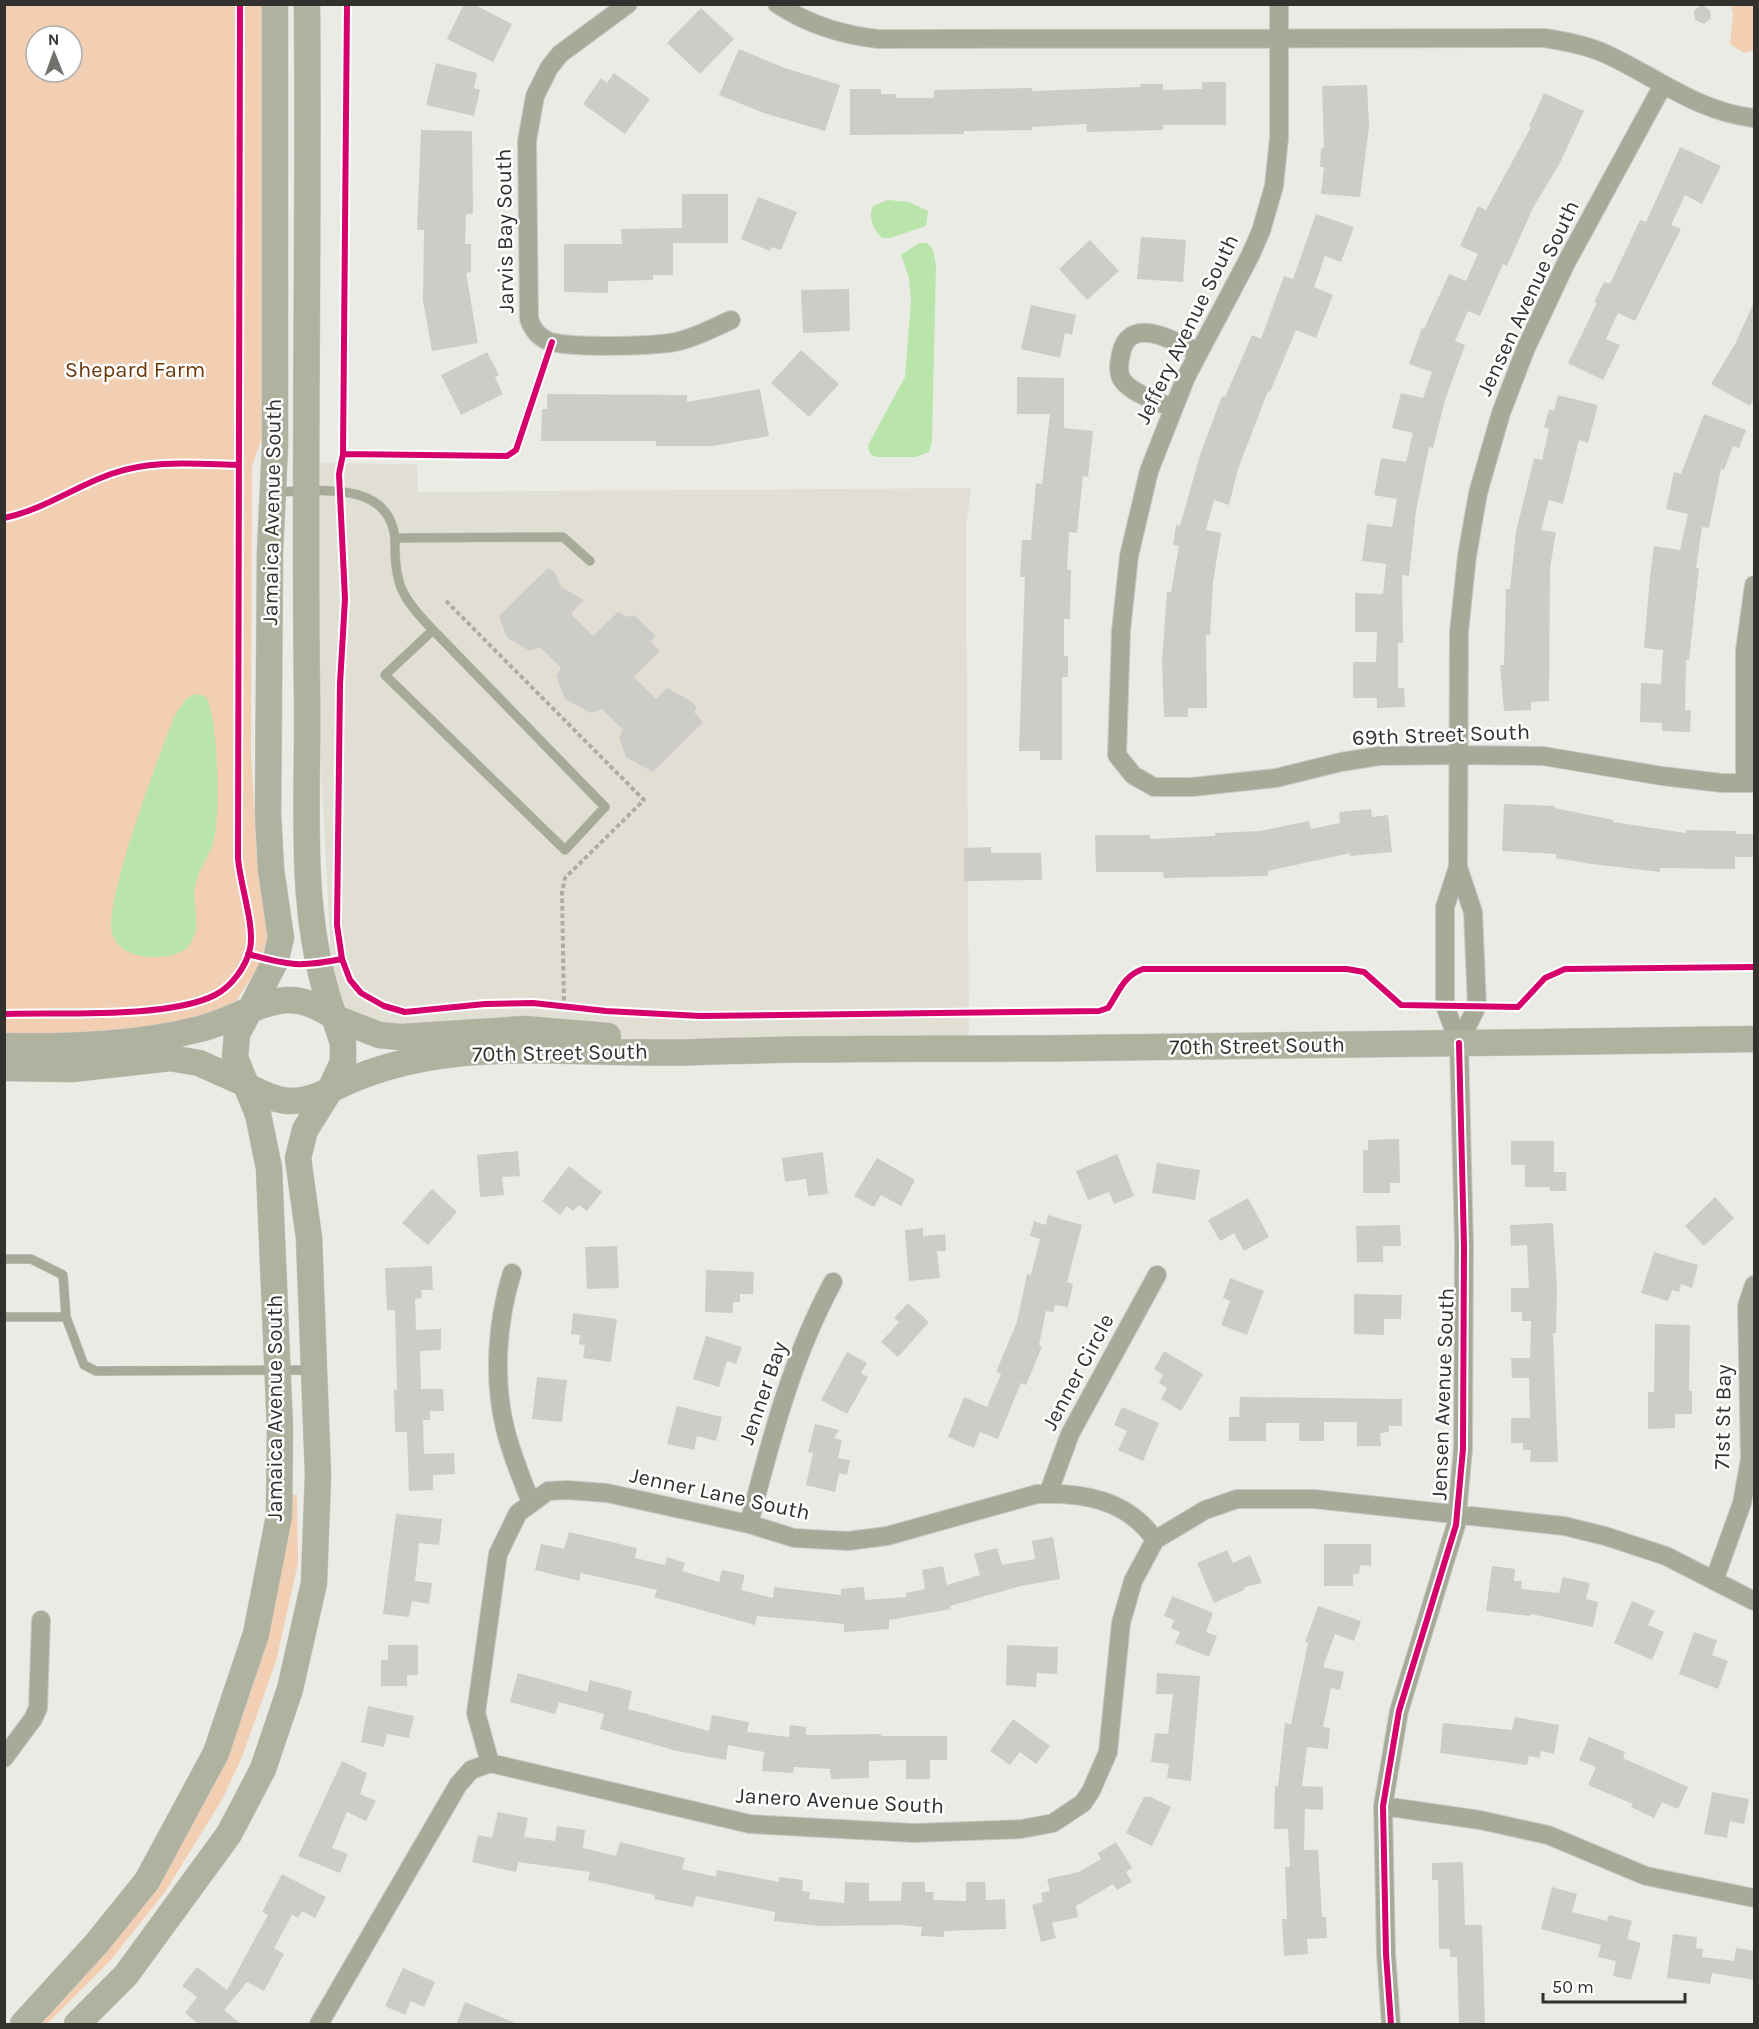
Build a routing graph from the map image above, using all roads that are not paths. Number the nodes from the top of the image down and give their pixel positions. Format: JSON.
{"nodes":[{"id":1,"x":275,"y":4,"type":"edge"},
{"id":2,"x":307,"y":4,"type":"edge"},
{"id":3,"x":628,"y":4,"type":"edge"},
{"id":4,"x":777,"y":4,"type":"edge"},
{"id":5,"x":1279,"y":4,"type":"edge"},
{"id":6,"x":1280,"y":38,"type":"junction"},
{"id":7,"x":1663,"y":85,"type":"junction"},
{"id":8,"x":1755,"y":118,"type":"edge"},
{"id":9,"x":731,"y":320,"type":"dead end"},
{"id":10,"x":1198,"y":352,"type":"junction"},
{"id":11,"x":1172,"y":408,"type":"junction"},
{"id":12,"x":273,"y":492,"type":"junction"},
{"id":13,"x":305,"y":492,"type":"junction"},
{"id":14,"x":394,"y":538,"type":"junction"},
{"id":15,"x":591,"y":561,"type":"dead end"},
{"id":16,"x":1755,"y":585,"type":"edge"},
{"id":17,"x":433,"y":630,"type":"junction"},
{"id":18,"x":1457,"y":755,"type":"junction"},
{"id":19,"x":1133,"y":775,"type":"joint"},
{"id":20,"x":1750,"y":783,"type":"edge"},
{"id":21,"x":1458,"y":867,"type":"junction"},
{"id":22,"x":249,"y":1012,"type":"junction"},
{"id":23,"x":334,"y":1017,"type":"junction"},
{"id":24,"x":1755,"y":1039,"type":"edge"},
{"id":25,"x":1459,"y":1043,"type":"junction"},
{"id":26,"x":4,"y":1046,"type":"edge"},
{"id":27,"x":760,"y":1049,"type":"junction"},
{"id":28,"x":4,"y":1068,"type":"edge"},
{"id":29,"x":244,"y":1084,"type":"junction"},
{"id":30,"x":329,"y":1090,"type":"junction"},
{"id":31,"x":4,"y":1259,"type":"edge"},
{"id":32,"x":512,"y":1273,"type":"dead end"},
{"id":33,"x":1157,"y":1275,"type":"dead end"},
{"id":34,"x":833,"y":1282,"type":"dead end"},
{"id":35,"x":1755,"y":1285,"type":"edge"},
{"id":36,"x":4,"y":1317,"type":"edge"},
{"id":37,"x":66,"y":1317,"type":"junction"},
{"id":38,"x":312,"y":1370,"type":"junction"},
{"id":39,"x":278,"y":1371,"type":"junction"},
{"id":40,"x":1048,"y":1494,"type":"junction"},
{"id":41,"x":531,"y":1503,"type":"junction"},
{"id":42,"x":1457,"y":1516,"type":"junction"},
{"id":43,"x":749,"y":1524,"type":"junction"},
{"id":44,"x":1155,"y":1540,"type":"junction"},
{"id":45,"x":1714,"y":1581,"type":"junction"},
{"id":46,"x":1755,"y":1601,"type":"edge"},
{"id":47,"x":41,"y":1620,"type":"dead end"},
{"id":48,"x":4,"y":1758,"type":"edge"},
{"id":49,"x":490,"y":1763,"type":"junction"},
{"id":50,"x":1383,"y":1806,"type":"junction"},
{"id":51,"x":1755,"y":1898,"type":"edge"},
{"id":52,"x":321,"y":2024,"type":"edge"},
{"id":53,"x":23,"y":2025,"type":"edge"},
{"id":54,"x":77,"y":2025,"type":"edge"},
{"id":55,"x":1391,"y":2025,"type":"edge"}],
"edges":[{"from":1,"to":12,"type":"street","name":"Jamaica Avenue South"},
{"from":2,"to":13,"type":"street","name":"Jamaica Avenue South"},
{"from":3,"to":9,"type":"street","name":"Jarvis Bay South"},
{"from":4,"to":6,"type":"street"},
{"from":5,"to":6,"type":"street","name":"Jeffery Avenue South"},
{"from":6,"to":7,"type":"street"},
{"from":6,"to":10,"type":"street","name":"Jeffery Avenue South"},
{"from":7,"to":8,"type":"street"},
{"from":7,"to":18,"type":"street","name":"Jensen Avenue South"},
{"from":10,"to":11,"type":"street","name":"Jeffery Avenue South"},
{"from":10,"to":11,"type":"street"},
{"from":11,"to":19,"type":"street","name":"Jeffery Avenue South"},
{"from":12,"to":13,"type":"lane"},
{"from":12,"to":22,"type":"street","name":"Jamaica Avenue South"},
{"from":13,"to":14,"type":"lane"},
{"from":13,"to":23,"type":"street","name":"Jamaica Avenue South"},
{"from":14,"to":15,"type":"lane"},
{"from":14,"to":17,"type":"lane"},
{"from":16,"to":20,"type":"street"},
{"from":17,"to":17,"type":"lane"},
{"from":18,"to":19,"type":"street","name":"69th Street South"},
{"from":18,"to":20,"type":"street","name":"69th Street South"},
{"from":18,"to":21,"type":"street","name":"Jensen Avenue South"},
{"from":21,"to":25,"type":"street","name":"Jensen Avenue South"},
{"from":21,"to":25,"type":"street","name":"Jensen Avenue South"},
{"from":22,"to":23,"type":"street"},
{"from":22,"to":26,"type":"street"},
{"from":22,"to":29,"type":"street"},
{"from":23,"to":27,"type":"street","name":"70th Street South"},
{"from":23,"to":30,"type":"street"},
{"from":24,"to":25,"type":"street","name":"70th Street South"},
{"from":25,"to":27,"type":"street","name":"70th Street South"},
{"from":25,"to":42,"type":"street","name":"Jensen Avenue South"},
{"from":27,"to":30,"type":"street","name":"70th Street South"},
{"from":28,"to":29,"type":"street"},
{"from":29,"to":30,"type":"street"},
{"from":29,"to":39,"type":"street","name":"Jamaica Avenue South"},
{"from":30,"to":38,"type":"street","name":"Jamaica Avenue South"},
{"from":31,"to":37,"type":"lane"},
{"from":32,"to":41,"type":"street"},
{"from":33,"to":40,"type":"street","name":"Jenner Circle"},
{"from":34,"to":43,"type":"street","name":"Jenner Bay"},
{"from":35,"to":45,"type":"street","name":"71st St Bay"},
{"from":36,"to":37,"type":"lane"},
{"from":37,"to":39,"type":"lane"},
{"from":38,"to":39,"type":"lane"},
{"from":38,"to":54,"type":"street","name":"Jamaica Avenue South"},
{"from":39,"to":53,"type":"street","name":"Jamaica Avenue South"},
{"from":40,"to":43,"type":"street","name":"Jenner Lane South"},
{"from":40,"to":44,"type":"street","name":"Jenner Lane South"},
{"from":41,"to":43,"type":"street","name":"Jenner Lane South"},
{"from":41,"to":49,"type":"street","name":"Jenner Lane South"},
{"from":42,"to":44,"type":"street"},
{"from":42,"to":45,"type":"street"},
{"from":42,"to":50,"type":"street","name":"Jensen Avenue South"},
{"from":44,"to":49,"type":"street","name":"Janero Avenue South"},
{"from":45,"to":46,"type":"street"},
{"from":47,"to":48,"type":"street"},
{"from":49,"to":52,"type":"street"},
{"from":50,"to":51,"type":"street"},
{"from":50,"to":55,"type":"street","name":"Jensen Avenue South"}]}
